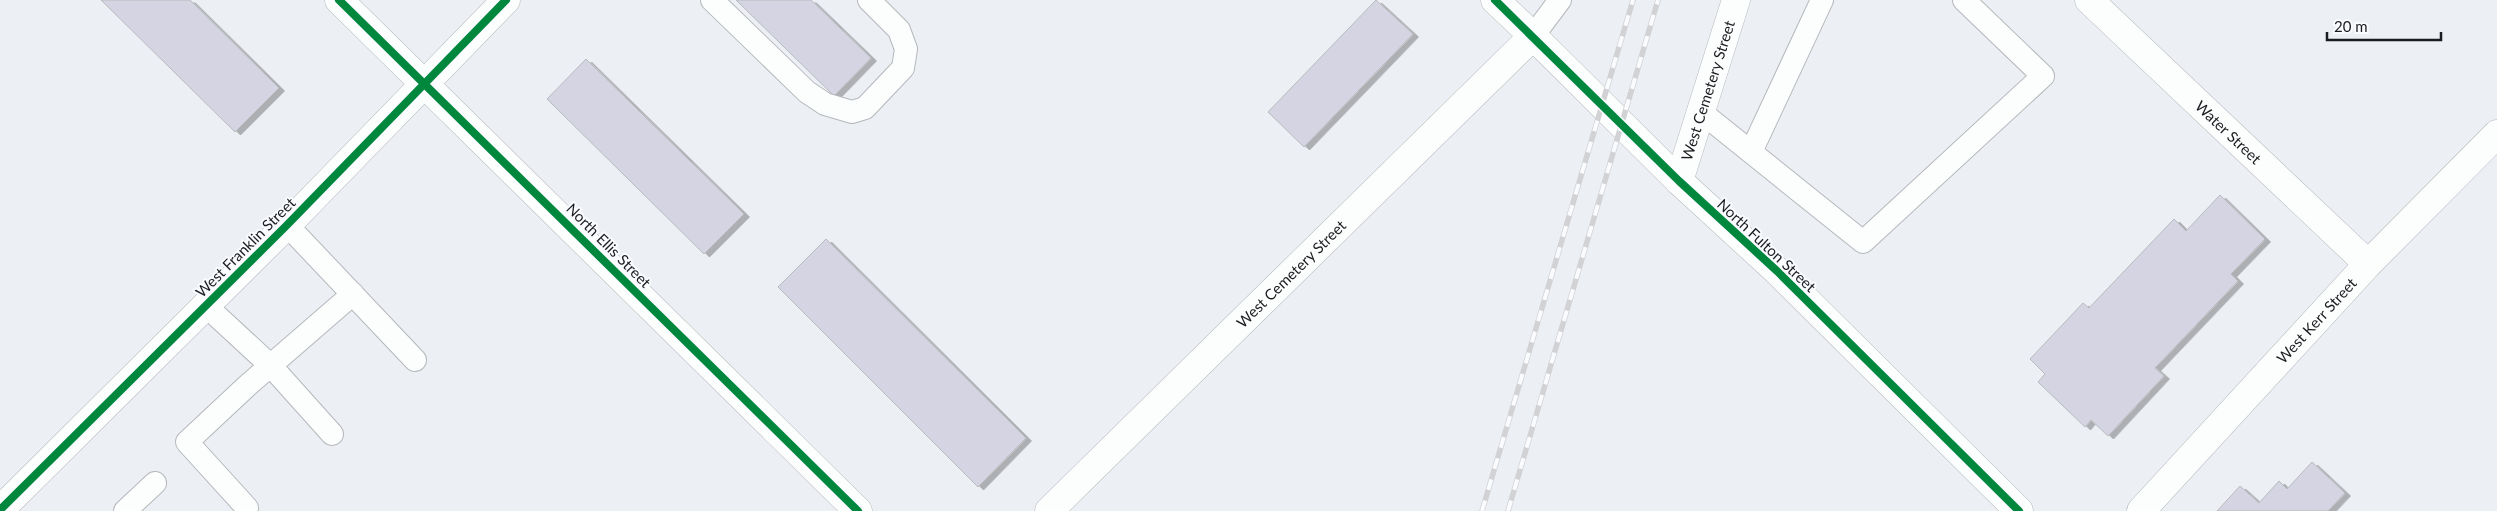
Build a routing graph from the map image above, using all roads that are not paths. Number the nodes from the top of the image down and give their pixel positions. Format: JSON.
{"nodes":[{"id":1,"x":340,"y":0,"type":"edge"},
{"id":2,"x":506,"y":0,"type":"edge"},
{"id":3,"x":712,"y":0,"type":"edge"},
{"id":4,"x":869,"y":0,"type":"edge"},
{"id":5,"x":1495,"y":0,"type":"edge"},
{"id":6,"x":1560,"y":0,"type":"edge"},
{"id":7,"x":1736,"y":0,"type":"edge"},
{"id":8,"x":1822,"y":0,"type":"edge"},
{"id":9,"x":1964,"y":0,"type":"edge"},
{"id":10,"x":2089,"y":0,"type":"edge"},
{"id":11,"x":1533,"y":36,"type":"junction"},
{"id":12,"x":425,"y":83,"type":"junction"},
{"id":13,"x":1701,"y":112,"type":"junction"},
{"id":14,"x":2494,"y":144,"type":"edge"},
{"id":15,"x":1751,"y":152,"type":"junction"},
{"id":16,"x":1679,"y":180,"type":"junction"},
{"id":17,"x":288,"y":225,"type":"junction"},
{"id":18,"x":2368,"y":264,"type":"junction"},
{"id":19,"x":353,"y":294,"type":"junction"},
{"id":20,"x":205,"y":305,"type":"junction"},
{"id":21,"x":415,"y":360,"type":"dead end"},
{"id":22,"x":271,"y":366,"type":"junction"},
{"id":23,"x":332,"y":434,"type":"dead end"},
{"id":24,"x":155,"y":483,"type":"dead end"},
{"id":25,"x":247,"y":508,"type":"dead end"},
{"id":26,"x":0,"y":510,"type":"edge"},
{"id":27,"x":125,"y":511,"type":"edge"},
{"id":28,"x":858,"y":511,"type":"edge"},
{"id":29,"x":1049,"y":511,"type":"edge"},
{"id":30,"x":2019,"y":511,"type":"edge"},
{"id":31,"x":2141,"y":511,"type":"edge"}],
"edges":[{"from":1,"to":12,"type":"street","name":"North Ellis Street"},
{"from":2,"to":12,"type":"street","name":"West Franklin Street"},
{"from":3,"to":4,"type":"lane"},
{"from":5,"to":11,"type":"street","name":"North Fulton Street"},
{"from":6,"to":11,"type":"lane"},
{"from":7,"to":13,"type":"street","name":"West Cemetery Street"},
{"from":8,"to":15,"type":"lane"},
{"from":9,"to":15,"type":"lane"},
{"from":10,"to":18,"type":"street","name":"Water Street"},
{"from":11,"to":16,"type":"street","name":"North Fulton Street"},
{"from":11,"to":29,"type":"street","name":"West Cemetery Street"},
{"from":12,"to":17,"type":"street","name":"West Franklin Street"},
{"from":12,"to":28,"type":"street","name":"North Ellis Street"},
{"from":13,"to":15,"type":"lane"},
{"from":13,"to":16,"type":"street","name":"West Cemetery Street"},
{"from":14,"to":18,"type":"street","name":"West Kerr Street"},
{"from":16,"to":30,"type":"street","name":"North Fulton Street"},
{"from":17,"to":19,"type":"lane"},
{"from":17,"to":20,"type":"street","name":"West Franklin Street"},
{"from":18,"to":31,"type":"street","name":"West Kerr Street"},
{"from":19,"to":21,"type":"lane"},
{"from":19,"to":22,"type":"lane"},
{"from":20,"to":22,"type":"lane"},
{"from":20,"to":26,"type":"street","name":"West Franklin Street"},
{"from":22,"to":23,"type":"lane"},
{"from":22,"to":25,"type":"lane"},
{"from":24,"to":27,"type":"lane"}]}
